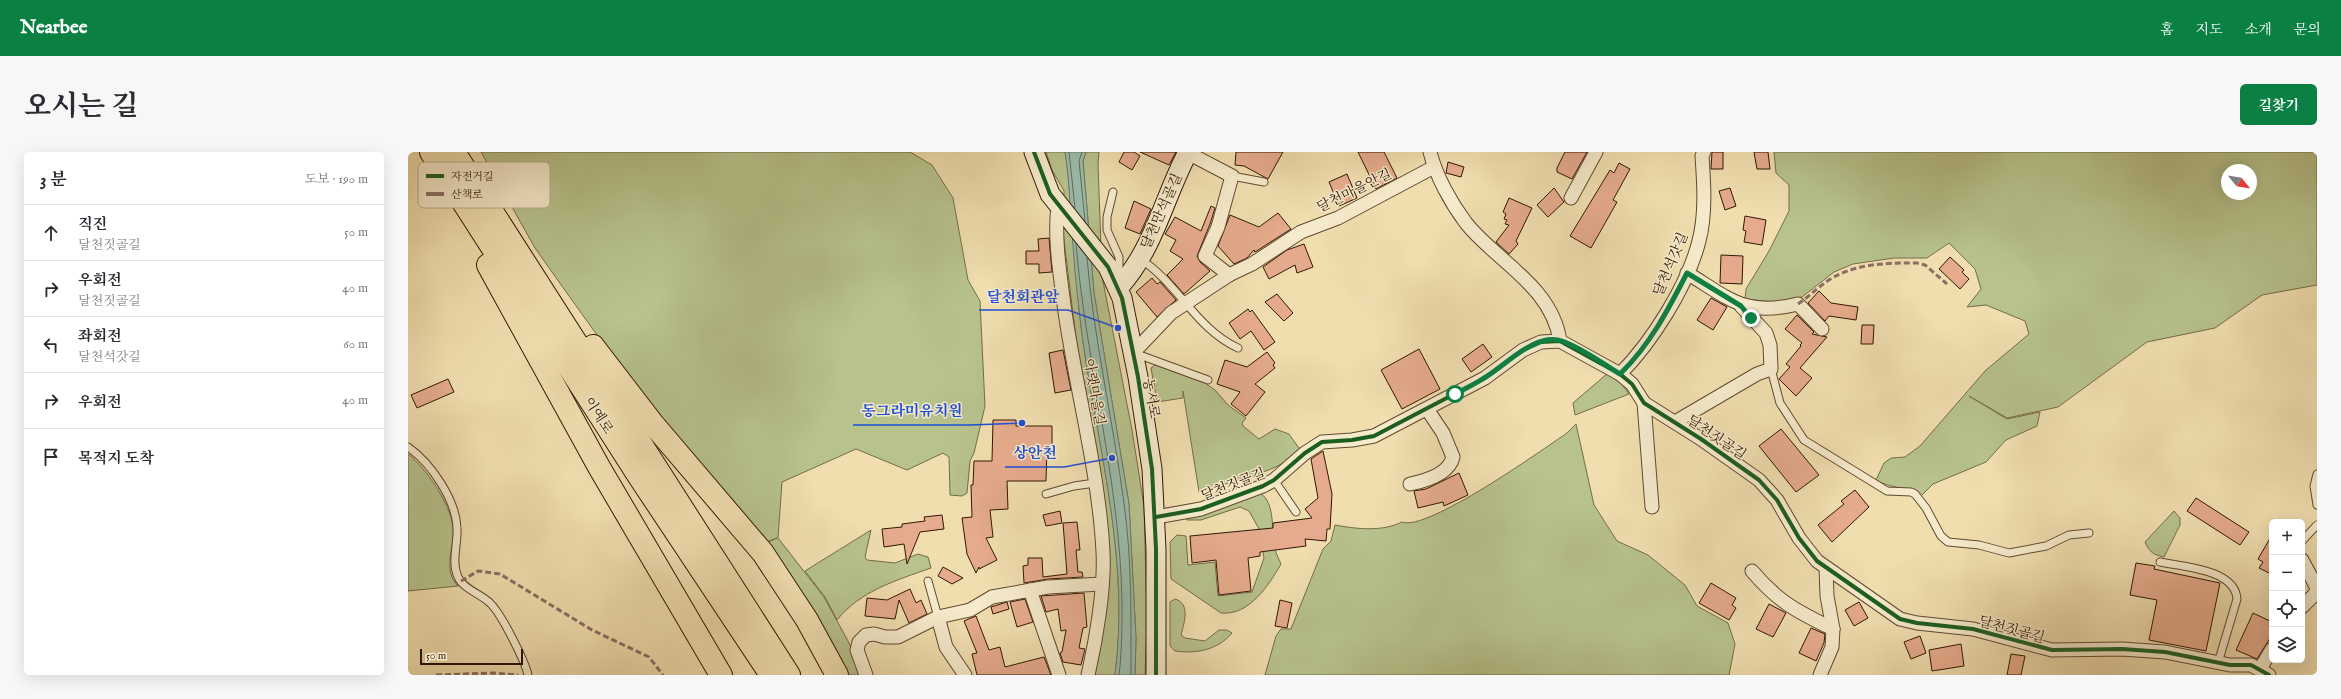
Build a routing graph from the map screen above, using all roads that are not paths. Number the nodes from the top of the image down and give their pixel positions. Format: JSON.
{"nodes":[{"id":1,"x":1034,"y":152,"type":"edge"},
{"id":2,"x":1430,"y":152,"type":"edge"},
{"id":3,"x":1596,"y":152,"type":"edge"},
{"id":4,"x":1704,"y":152,"type":"edge"},
{"id":5,"x":1188,"y":153,"type":"edge"},
{"id":6,"x":440,"y":154,"type":"edge"},
{"id":7,"x":447,"y":162,"type":"edge"},
{"id":8,"x":1434,"y":167,"type":"junction"},
{"id":9,"x":1232,"y":176,"type":"junction"},
{"id":10,"x":1264,"y":182,"type":"dead end"},
{"id":11,"x":1113,"y":192,"type":"dead end"},
{"id":12,"x":1571,"y":198,"type":"dead end"},
{"id":13,"x":465,"y":208,"type":"edge"},
{"id":14,"x":473,"y":208,"type":"edge"},
{"id":15,"x":486,"y":208,"type":"edge"},
{"id":16,"x":1060,"y":208,"type":"junction"},
{"id":17,"x":500,"y":224,"type":"junction"},
{"id":18,"x":1140,"y":258,"type":"junction"},
{"id":19,"x":1687,"y":273,"type":"junction"},
{"id":20,"x":1229,"y":275,"type":"junction"},
{"id":21,"x":1119,"y":287,"type":"junction"},
{"id":22,"x":1185,"y":303,"type":"junction"},
{"id":23,"x":1741,"y":306,"type":"junction"},
{"id":24,"x":1822,"y":329,"type":"dead end"},
{"id":25,"x":1560,"y":341,"type":"junction"},
{"id":26,"x":1238,"y":348,"type":"dead end"},
{"id":27,"x":1133,"y":353,"type":"junction"},
{"id":28,"x":1771,"y":369,"type":"junction"},
{"id":29,"x":1620,"y":374,"type":"junction"},
{"id":30,"x":1208,"y":380,"type":"dead end"},
{"id":31,"x":1644,"y":403,"type":"junction"},
{"id":32,"x":1427,"y":409,"type":"junction"},
{"id":33,"x":1675,"y":422,"type":"junction"},
{"id":34,"x":408,"y":447,"type":"edge"},
{"id":35,"x":2317,"y":474,"type":"edge"},
{"id":36,"x":1274,"y":480,"type":"junction"},
{"id":37,"x":1095,"y":483,"type":"junction"},
{"id":38,"x":1410,"y":484,"type":"dead end"},
{"id":39,"x":1046,"y":494,"type":"dead end"},
{"id":40,"x":2317,"y":505,"type":"edge"},
{"id":41,"x":1652,"y":507,"type":"dead end"},
{"id":42,"x":1296,"y":512,"type":"dead end"},
{"id":43,"x":1156,"y":517,"type":"junction"},
{"id":44,"x":2317,"y":525,"type":"edge"},
{"id":45,"x":2089,"y":533,"type":"dead end"},
{"id":46,"x":2305,"y":538,"type":"edge"},
{"id":47,"x":2160,"y":562,"type":"dead end"},
{"id":48,"x":2305,"y":566,"type":"edge"},
{"id":49,"x":1826,"y":568,"type":"junction"},
{"id":50,"x":1752,"y":571,"type":"dead end"},
{"id":51,"x":928,"y":581,"type":"dead end"},
{"id":52,"x":1102,"y":584,"type":"junction"},
{"id":53,"x":1030,"y":590,"type":"junction"},
{"id":54,"x":2305,"y":604,"type":"edge"},
{"id":55,"x":938,"y":617,"type":"junction"},
{"id":56,"x":1832,"y":630,"type":"junction"},
{"id":57,"x":2269,"y":659,"type":"edge"},
{"id":58,"x":2218,"y":662,"type":"junction"},
{"id":59,"x":2265,"y":672,"type":"edge"},
{"id":60,"x":528,"y":675,"type":"edge"},
{"id":61,"x":721,"y":675,"type":"edge"},
{"id":62,"x":771,"y":675,"type":"edge"},
{"id":63,"x":789,"y":675,"type":"edge"},
{"id":64,"x":837,"y":675,"type":"edge"},
{"id":65,"x":866,"y":675,"type":"edge"},
{"id":66,"x":965,"y":675,"type":"edge"},
{"id":67,"x":1059,"y":675,"type":"edge"},
{"id":68,"x":1088,"y":675,"type":"edge"},
{"id":69,"x":1156,"y":675,"type":"edge"},
{"id":70,"x":1820,"y":675,"type":"edge"}],
"edges":[{"from":1,"to":16,"type":"street","name":"농서로"},
{"from":2,"to":8,"type":"street"},
{"from":3,"to":12,"type":"street"},
{"from":4,"to":19,"type":"street","name":"달천석갓길"},
{"from":5,"to":9,"type":"street"},
{"from":5,"to":18,"type":"street","name":"달천만석골길"},
{"from":6,"to":7,"type":"highway","name":"이예로"},
{"from":8,"to":20,"type":"street","name":"달천마을안길"},
{"from":8,"to":25,"type":"street"},
{"from":9,"to":10,"type":"lane"},
{"from":9,"to":20,"type":"street"},
{"from":11,"to":21,"type":"lane"},
{"from":13,"to":61,"type":"highway"},
{"from":14,"to":62,"type":"highway","name":"이예로"},
{"from":15,"to":17,"type":"highway","name":"이예로"},
{"from":16,"to":21,"type":"street","name":"농서로"},
{"from":16,"to":37,"type":"street","name":"아랫마을길"},
{"from":17,"to":63,"type":"highway","name":"이예로"},
{"from":17,"to":64,"type":"highway"},
{"from":18,"to":21,"type":"street","name":"달천만석골길"},
{"from":18,"to":22,"type":"lane"},
{"from":19,"to":23,"type":"street"},
{"from":19,"to":29,"type":"street","name":"달천석갓길"},
{"from":20,"to":22,"type":"street","name":"달천마을안길"},
{"from":21,"to":27,"type":"street","name":"농서로"},
{"from":22,"to":26,"type":"lane"},
{"from":22,"to":27,"type":"street","name":"달천마을안길"},
{"from":23,"to":24,"type":"street"},
{"from":23,"to":28,"type":"street"},
{"from":25,"to":29,"type":"street","name":"달천짓골길"},
{"from":25,"to":32,"type":"street","name":"달천짓골길"},
{"from":27,"to":30,"type":"lane"},
{"from":27,"to":43,"type":"street","name":"농서로"},
{"from":28,"to":33,"type":"street"},
{"from":28,"to":45,"type":"lane"},
{"from":29,"to":31,"type":"street","name":"달천짓골길"},
{"from":31,"to":33,"type":"street","name":"달천짓골길"},
{"from":31,"to":41,"type":"street"},
{"from":32,"to":36,"type":"street","name":"달천짓골길"},
{"from":32,"to":38,"type":"street"},
{"from":33,"to":49,"type":"street","name":"달천짓골길"},
{"from":34,"to":60,"type":"lane"},
{"from":35,"to":40,"type":"lane"},
{"from":36,"to":42,"type":"lane"},
{"from":36,"to":43,"type":"street","name":"달천짓골길"},
{"from":37,"to":39,"type":"lane"},
{"from":37,"to":52,"type":"street","name":"아랫마을길"},
{"from":43,"to":69,"type":"street","name":"농서로"},
{"from":44,"to":46,"type":"lane"},
{"from":47,"to":58,"type":"lane"},
{"from":48,"to":54,"type":"street"},
{"from":49,"to":56,"type":"street"},
{"from":49,"to":58,"type":"street","name":"달천짓골길"},
{"from":50,"to":56,"type":"street"},
{"from":51,"to":55,"type":"lane"},
{"from":52,"to":53,"type":"street"},
{"from":52,"to":68,"type":"street","name":"아랫마을길"},
{"from":53,"to":55,"type":"street"},
{"from":53,"to":67,"type":"street"},
{"from":55,"to":65,"type":"street"},
{"from":55,"to":66,"type":"street"},
{"from":56,"to":70,"type":"street"},
{"from":57,"to":59,"type":"street"},
{"from":58,"to":59,"type":"street","name":"달천짓골길"}]}
